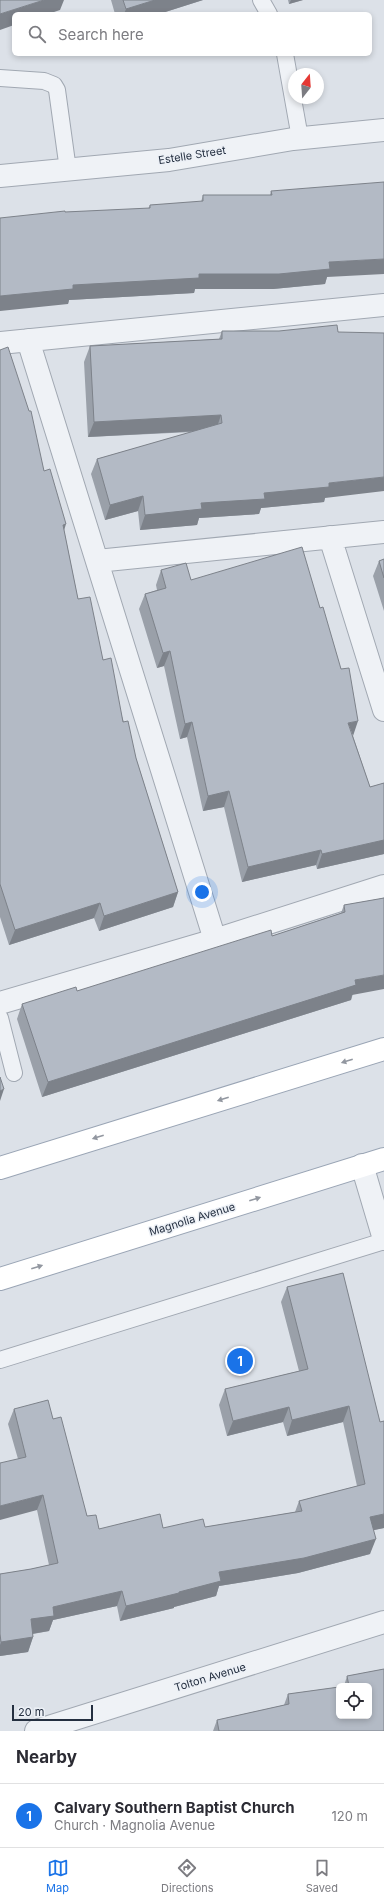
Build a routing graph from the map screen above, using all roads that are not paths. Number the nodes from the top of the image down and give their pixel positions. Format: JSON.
{"nodes":[{"id":1,"x":261,"y":0,"type":"edge"},
{"id":2,"x":268,"y":12,"type":"edge"},
{"id":3,"x":285,"y":56,"type":"edge"},
{"id":4,"x":0,"y":78,"type":"edge"},
{"id":5,"x":384,"y":130,"type":"edge"},
{"id":6,"x":300,"y":138,"type":"junction"},
{"id":7,"x":68,"y":170,"type":"junction"},
{"id":8,"x":0,"y":176,"type":"edge"},
{"id":9,"x":384,"y":305,"type":"edge"},
{"id":10,"x":28,"y":340,"type":"junction"},
{"id":11,"x":0,"y":343,"type":"edge"},
{"id":12,"x":384,"y":532,"type":"edge"},
{"id":13,"x":330,"y":537,"type":"junction"},
{"id":14,"x":97,"y":561,"type":"junction"},
{"id":15,"x":384,"y":710,"type":"edge"},
{"id":16,"x":384,"y":886,"type":"edge"},
{"id":17,"x":215,"y":940,"type":"junction"},
{"id":18,"x":0,"y":1003,"type":"edge"},
{"id":19,"x":0,"y":1018,"type":"edge"},
{"id":20,"x":384,"y":1049,"type":"edge"},
{"id":21,"x":14,"y":1073,"type":"dead end"},
{"id":22,"x":384,"y":1159,"type":"edge"},
{"id":23,"x":362,"y":1166,"type":"junction"},
{"id":24,"x":0,"y":1168,"type":"edge"},
{"id":25,"x":384,"y":1240,"type":"edge"},
{"id":26,"x":0,"y":1279,"type":"edge"},
{"id":27,"x":0,"y":1360,"type":"edge"},
{"id":28,"x":384,"y":1622,"type":"edge"},
{"id":29,"x":36,"y":1731,"type":"edge"}],
"edges":[{"from":1,"to":2,"type":"lane"},
{"from":3,"to":6,"type":"lane"},
{"from":4,"to":7,"type":"lane"},
{"from":5,"to":6,"type":"street","name":"Estelle Street"},
{"from":6,"to":7,"type":"street","name":"Estelle Street"},
{"from":7,"to":8,"type":"street","name":"Estelle Street"},
{"from":9,"to":10,"type":"street"},
{"from":10,"to":11,"type":"street"},
{"from":10,"to":14,"type":"street"},
{"from":12,"to":13,"type":"street"},
{"from":13,"to":14,"type":"street"},
{"from":13,"to":15,"type":"street"},
{"from":14,"to":17,"type":"street"},
{"from":16,"to":17,"type":"street"},
{"from":17,"to":18,"type":"street"},
{"from":19,"to":21,"type":"lane"},
{"from":20,"to":24,"type":"main road","one_way":true},
{"from":22,"to":23,"type":"main road","name":"Magnolia Avenue"},
{"from":23,"to":25,"type":"street"},
{"from":26,"to":23,"type":"main road","name":"Magnolia Avenue","one_way":true},
{"from":25,"to":27,"type":"lane"},
{"from":28,"to":29,"type":"street","name":"Tolton Avenue"}]}
